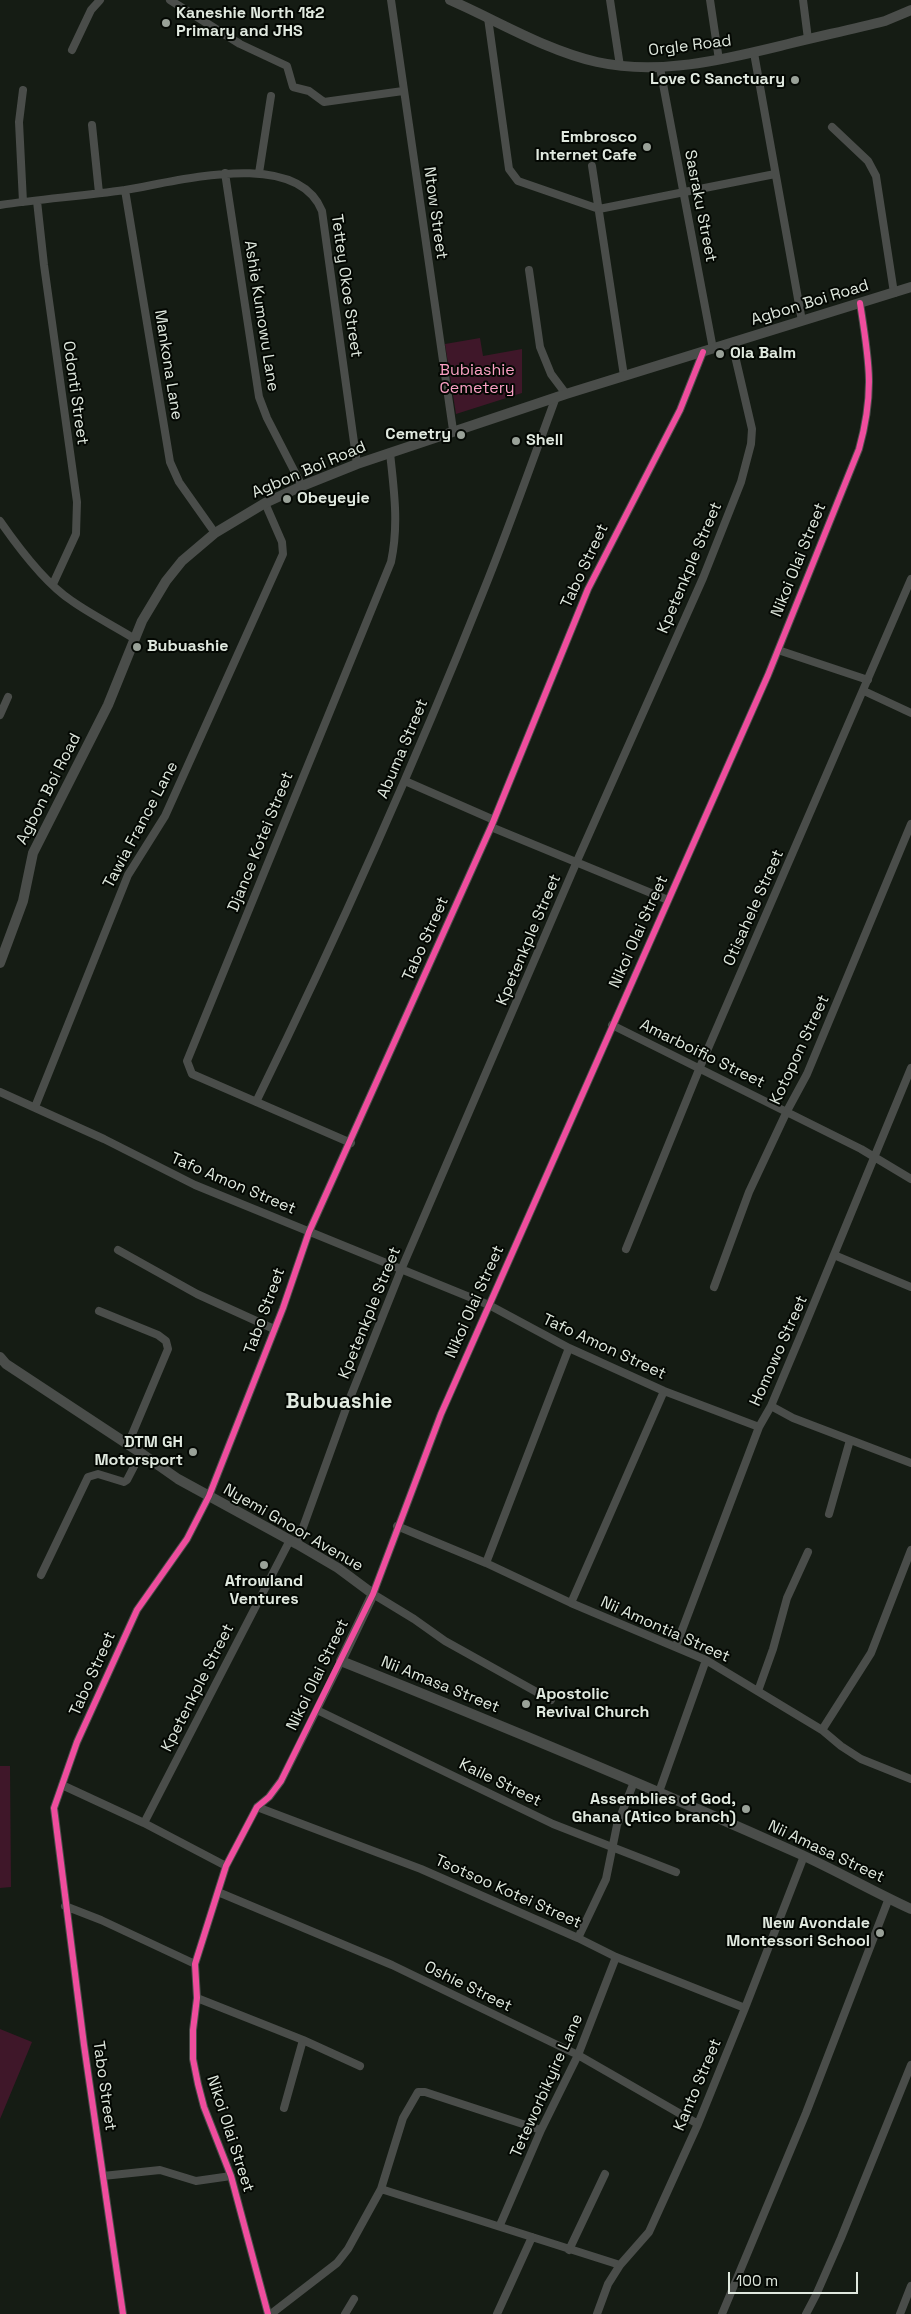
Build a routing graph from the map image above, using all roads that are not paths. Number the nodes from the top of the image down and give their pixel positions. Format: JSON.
{"nodes":[{"id":1,"x":100,"y":0,"type":"edge"},
{"id":2,"x":170,"y":0,"type":"edge"},
{"id":3,"x":391,"y":0,"type":"edge"},
{"id":4,"x":450,"y":0,"type":"edge"},
{"id":5,"x":610,"y":0,"type":"edge"},
{"id":6,"x":710,"y":0,"type":"edge"},
{"id":7,"x":803,"y":0,"type":"edge"},
{"id":8,"x":911,"y":10,"type":"edge"},
{"id":9,"x":488,"y":18,"type":"junction"},
{"id":10,"x":808,"y":39,"type":"junction"},
{"id":11,"x":72,"y":50,"type":"dead end"},
{"id":12,"x":754,"y":53,"type":"junction"},
{"id":13,"x":719,"y":60,"type":"junction"},
{"id":14,"x":620,"y":66,"type":"junction"},
{"id":15,"x":660,"y":68,"type":"junction"},
{"id":16,"x":22,"y":90,"type":"dead end"},
{"id":17,"x":403,"y":91,"type":"junction"},
{"id":18,"x":271,"y":96,"type":"dead end"},
{"id":19,"x":92,"y":125,"type":"dead end"},
{"id":20,"x":832,"y":127,"type":"dead end"},
{"id":21,"x":592,"y":166,"type":"dead end"},
{"id":22,"x":225,"y":172,"type":"junction"},
{"id":23,"x":260,"y":173,"type":"junction"},
{"id":24,"x":775,"y":174,"type":"junction"},
{"id":25,"x":124,"y":190,"type":"junction"},
{"id":26,"x":98,"y":193,"type":"junction"},
{"id":27,"x":684,"y":193,"type":"junction"},
{"id":28,"x":37,"y":201,"type":"junction"},
{"id":29,"x":23,"y":202,"type":"junction"},
{"id":30,"x":0,"y":205,"type":"edge"},
{"id":31,"x":599,"y":209,"type":"junction"},
{"id":32,"x":529,"y":270,"type":"dead end"},
{"id":33,"x":911,"y":287,"type":"edge"},
{"id":34,"x":894,"y":293,"type":"junction"},
{"id":35,"x":860,"y":304,"type":"junction"},
{"id":36,"x":802,"y":321,"type":"junction"},
{"id":37,"x":732,"y":343,"type":"junction"},
{"id":38,"x":711,"y":350,"type":"junction"},
{"id":39,"x":624,"y":376,"type":"junction"},
{"id":40,"x":561,"y":395,"type":"junction"},
{"id":41,"x":453,"y":430,"type":"junction"},
{"id":42,"x":390,"y":453,"type":"junction"},
{"id":43,"x":357,"y":464,"type":"junction"},
{"id":44,"x":302,"y":486,"type":"junction"},
{"id":45,"x":265,"y":503,"type":"junction"},
{"id":46,"x":0,"y":521,"type":"edge"},
{"id":47,"x":215,"y":533,"type":"junction"},
{"id":48,"x":911,"y":579,"type":"edge"},
{"id":49,"x":53,"y":584,"type":"junction"},
{"id":50,"x":135,"y":639,"type":"junction"},
{"id":51,"x":778,"y":650,"type":"junction"},
{"id":52,"x":868,"y":680,"type":"junction"},
{"id":53,"x":864,"y":691,"type":"junction"},
{"id":54,"x":8,"y":697,"type":"dead end"},
{"id":55,"x":911,"y":713,"type":"edge"},
{"id":56,"x":0,"y":715,"type":"edge"},
{"id":57,"x":405,"y":781,"type":"junction"},
{"id":58,"x":492,"y":823,"type":"junction"},
{"id":59,"x":911,"y":824,"type":"edge"},
{"id":60,"x":577,"y":861,"type":"junction"},
{"id":61,"x":668,"y":900,"type":"junction"},
{"id":62,"x":0,"y":963,"type":"edge"},
{"id":63,"x":612,"y":1025,"type":"junction"},
{"id":64,"x":700,"y":1067,"type":"junction"},
{"id":65,"x":911,"y":1068,"type":"edge"},
{"id":66,"x":0,"y":1092,"type":"edge"},
{"id":67,"x":256,"y":1102,"type":"junction"},
{"id":68,"x":34,"y":1107,"type":"junction"},
{"id":69,"x":786,"y":1111,"type":"junction"},
{"id":70,"x":351,"y":1143,"type":"junction"},
{"id":71,"x":873,"y":1157,"type":"junction"},
{"id":72,"x":911,"y":1179,"type":"edge"},
{"id":73,"x":309,"y":1232,"type":"junction"},
{"id":74,"x":626,"y":1249,"type":"dead end"},
{"id":75,"x":118,"y":1250,"type":"dead end"},
{"id":76,"x":834,"y":1255,"type":"junction"},
{"id":77,"x":402,"y":1270,"type":"junction"},
{"id":78,"x":911,"y":1286,"type":"edge"},
{"id":79,"x":714,"y":1287,"type":"dead end"},
{"id":80,"x":489,"y":1305,"type":"junction"},
{"id":81,"x":99,"y":1311,"type":"dead end"},
{"id":82,"x":274,"y":1329,"type":"junction"},
{"id":83,"x":569,"y":1348,"type":"junction"},
{"id":84,"x":0,"y":1357,"type":"edge"},
{"id":85,"x":664,"y":1391,"type":"junction"},
{"id":86,"x":771,"y":1406,"type":"junction"},
{"id":87,"x":759,"y":1427,"type":"junction"},
{"id":88,"x":850,"y":1440,"type":"junction"},
{"id":89,"x":128,"y":1444,"type":"junction"},
{"id":90,"x":141,"y":1452,"type":"junction"},
{"id":91,"x":911,"y":1463,"type":"edge"},
{"id":92,"x":209,"y":1496,"type":"junction"},
{"id":93,"x":829,"y":1514,"type":"dead end"},
{"id":94,"x":397,"y":1526,"type":"junction"},
{"id":95,"x":293,"y":1542,"type":"junction"},
{"id":96,"x":911,"y":1550,"type":"edge"},
{"id":97,"x":808,"y":1552,"type":"dead end"},
{"id":98,"x":486,"y":1563,"type":"junction"},
{"id":99,"x":901,"y":1572,"type":"junction"},
{"id":100,"x":911,"y":1572,"type":"edge"},
{"id":101,"x":41,"y":1574,"type":"dead end"},
{"id":102,"x":373,"y":1594,"type":"junction"},
{"id":103,"x":571,"y":1603,"type":"junction"},
{"id":104,"x":676,"y":1646,"type":"junction"},
{"id":105,"x":706,"y":1660,"type":"junction"},
{"id":106,"x":341,"y":1661,"type":"junction"},
{"id":107,"x":758,"y":1691,"type":"junction"},
{"id":108,"x":551,"y":1700,"type":"dead end"},
{"id":109,"x":317,"y":1710,"type":"junction"},
{"id":110,"x":822,"y":1730,"type":"junction"},
{"id":111,"x":911,"y":1779,"type":"edge"},
{"id":112,"x":634,"y":1782,"type":"junction"},
{"id":113,"x":62,"y":1785,"type":"junction"},
{"id":114,"x":659,"y":1792,"type":"junction"},
{"id":115,"x":257,"y":1807,"type":"junction"},
{"id":116,"x":144,"y":1823,"type":"junction"},
{"id":117,"x":613,"y":1846,"type":"junction"},
{"id":118,"x":804,"y":1856,"type":"junction"},
{"id":119,"x":226,"y":1866,"type":"junction"},
{"id":120,"x":676,"y":1872,"type":"dead end"},
{"id":121,"x":218,"y":1892,"type":"junction"},
{"id":122,"x":889,"y":1898,"type":"junction"},
{"id":123,"x":65,"y":1906,"type":"junction"},
{"id":124,"x":911,"y":1908,"type":"edge"},
{"id":125,"x":578,"y":1938,"type":"junction"},
{"id":126,"x":616,"y":1957,"type":"junction"},
{"id":127,"x":195,"y":1964,"type":"junction"},
{"id":128,"x":197,"y":1998,"type":"junction"},
{"id":129,"x":745,"y":2008,"type":"junction"},
{"id":130,"x":303,"y":2040,"type":"junction"},
{"id":131,"x":578,"y":2055,"type":"junction"},
{"id":132,"x":911,"y":2065,"type":"edge"},
{"id":133,"x":360,"y":2066,"type":"dead end"},
{"id":134,"x":284,"y":2108,"type":"dead end"},
{"id":135,"x":698,"y":2124,"type":"junction"},
{"id":136,"x":541,"y":2130,"type":"junction"},
{"id":137,"x":605,"y":2174,"type":"dead end"},
{"id":138,"x":103,"y":2176,"type":"junction"},
{"id":139,"x":231,"y":2176,"type":"junction"},
{"id":140,"x":382,"y":2189,"type":"junction"},
{"id":141,"x":500,"y":2225,"type":"junction"},
{"id":142,"x":532,"y":2237,"type":"junction"},
{"id":143,"x":569,"y":2250,"type":"junction"},
{"id":144,"x":620,"y":2265,"type":"junction"},
{"id":145,"x":911,"y":2286,"type":"edge"},
{"id":146,"x":354,"y":2299,"type":"dead end"},
{"id":147,"x":722,"y":2313,"type":"edge"},
{"id":148,"x":123,"y":2314,"type":"edge"},
{"id":149,"x":269,"y":2314,"type":"edge"},
{"id":150,"x":346,"y":2314,"type":"edge"},
{"id":151,"x":496,"y":2314,"type":"edge"},
{"id":152,"x":597,"y":2314,"type":"edge"},
{"id":153,"x":806,"y":2314,"type":"edge"},
{"id":154,"x":900,"y":2314,"type":"edge"}],
"edges":[{"from":1,"to":11,"type":"street"},
{"from":2,"to":17,"type":"street"},
{"from":3,"to":17,"type":"street","name":"Ntow Street"},
{"from":4,"to":9,"type":"street","name":"Orgle Road"},
{"from":5,"to":14,"type":"street"},
{"from":6,"to":13,"type":"street"},
{"from":7,"to":10,"type":"street"},
{"from":8,"to":10,"type":"street","name":"Orgle Road"},
{"from":9,"to":14,"type":"street","name":"Orgle Road"},
{"from":9,"to":31,"type":"street"},
{"from":10,"to":12,"type":"street","name":"Orgle Road"},
{"from":12,"to":13,"type":"street","name":"Orgle Road"},
{"from":12,"to":24,"type":"street"},
{"from":13,"to":15,"type":"street","name":"Orgle Road"},
{"from":14,"to":15,"type":"street","name":"Orgle Road"},
{"from":15,"to":27,"type":"street","name":"Sasraku Street"},
{"from":16,"to":29,"type":"street"},
{"from":17,"to":41,"type":"street","name":"Ntow Street"},
{"from":18,"to":23,"type":"street"},
{"from":19,"to":26,"type":"street"},
{"from":20,"to":34,"type":"street"},
{"from":21,"to":31,"type":"street"},
{"from":22,"to":23,"type":"street","name":"Tettey Okoe Street"},
{"from":22,"to":25,"type":"street","name":"Tettey Okoe Street"},
{"from":22,"to":44,"type":"street","name":"Ashie Kumowu Lane"},
{"from":23,"to":43,"type":"street","name":"Tettey Okoe Street"},
{"from":24,"to":27,"type":"street"},
{"from":24,"to":36,"type":"street"},
{"from":25,"to":26,"type":"street","name":"Tettey Okoe Street"},
{"from":25,"to":47,"type":"street","name":"Mankona Lane"},
{"from":26,"to":28,"type":"street","name":"Tettey Okoe Street"},
{"from":27,"to":31,"type":"street"},
{"from":27,"to":38,"type":"street","name":"Sasraku Street"},
{"from":28,"to":29,"type":"street","name":"Tettey Okoe Street"},
{"from":28,"to":49,"type":"street","name":"Odonti Street"},
{"from":29,"to":30,"type":"street","name":"Tettey Okoe Street"},
{"from":31,"to":39,"type":"street"},
{"from":32,"to":40,"type":"street"},
{"from":33,"to":34,"type":"street","name":"Agbon Boi Road"},
{"from":34,"to":35,"type":"street","name":"Agbon Boi Road"},
{"from":35,"to":36,"type":"street","name":"Agbon Boi Road"},
{"from":35,"to":51,"type":"street","name":"Nikoi Olai Street"},
{"from":36,"to":37,"type":"street","name":"Agbon Boi Road"},
{"from":37,"to":38,"type":"street","name":"Agbon Boi Road"},
{"from":37,"to":60,"type":"street","name":"Kpetenkple Street"},
{"from":38,"to":39,"type":"street","name":"Agbon Boi Road"},
{"from":38,"to":58,"type":"street","name":"Tabo Street"},
{"from":39,"to":40,"type":"street","name":"Agbon Boi Road"},
{"from":40,"to":41,"type":"street","name":"Agbon Boi Road"},
{"from":40,"to":57,"type":"street","name":"Abuma Street"},
{"from":41,"to":42,"type":"street","name":"Agbon Boi Road"},
{"from":42,"to":43,"type":"street","name":"Agbon Boi Road"},
{"from":42,"to":67,"type":"street","name":"Djance Kotei Street"},
{"from":43,"to":44,"type":"street","name":"Agbon Boi Road"},
{"from":44,"to":45,"type":"street","name":"Agbon Boi Road"},
{"from":45,"to":47,"type":"street","name":"Agbon Boi Road"},
{"from":45,"to":68,"type":"street","name":"Tawia France Lane"},
{"from":46,"to":49,"type":"street"},
{"from":47,"to":50,"type":"street","name":"Agbon Boi Road"},
{"from":48,"to":52,"type":"street","name":"Otisahele Street"},
{"from":49,"to":50,"type":"street"},
{"from":50,"to":62,"type":"street","name":"Agbon Boi Road"},
{"from":51,"to":52,"type":"street"},
{"from":51,"to":61,"type":"street","name":"Nikoi Olai Street"},
{"from":52,"to":53,"type":"street","name":"Otisahele Street"},
{"from":53,"to":55,"type":"street"},
{"from":53,"to":64,"type":"street","name":"Otisahele Street"},
{"from":54,"to":56,"type":"street"},
{"from":57,"to":58,"type":"street"},
{"from":57,"to":67,"type":"street","name":"Abuma Street"},
{"from":58,"to":60,"type":"street"},
{"from":58,"to":70,"type":"street","name":"Tabo Street"},
{"from":59,"to":69,"type":"street","name":"Kotopon Street"},
{"from":60,"to":61,"type":"street"},
{"from":60,"to":77,"type":"street","name":"Kpetenkple Street"},
{"from":61,"to":63,"type":"street","name":"Nikoi Olai Street"},
{"from":63,"to":64,"type":"street","name":"Amarboifio Street"},
{"from":63,"to":80,"type":"street","name":"Nikoi Olai Street"},
{"from":64,"to":69,"type":"street","name":"Amarboifio Street"},
{"from":64,"to":74,"type":"street","name":"Otisahele Street"},
{"from":65,"to":71,"type":"street","name":"Homowo Street"},
{"from":66,"to":68,"type":"street","name":"Tafo Amon Street"},
{"from":67,"to":70,"type":"street","name":"Djance Kotei Street"},
{"from":68,"to":73,"type":"street","name":"Tafo Amon Street"},
{"from":69,"to":71,"type":"street","name":"Amarboifio Street"},
{"from":69,"to":79,"type":"street","name":"Kotopon Street"},
{"from":70,"to":73,"type":"street","name":"Tabo Street"},
{"from":71,"to":72,"type":"street","name":"Amarboifio Street"},
{"from":71,"to":76,"type":"street","name":"Homowo Street"},
{"from":73,"to":77,"type":"street","name":"Tafo Amon Street"},
{"from":73,"to":82,"type":"street","name":"Tabo Street"},
{"from":75,"to":82,"type":"street"},
{"from":76,"to":78,"type":"street"},
{"from":76,"to":86,"type":"street","name":"Homowo Street"},
{"from":77,"to":80,"type":"street","name":"Tafo Amon Street"},
{"from":77,"to":95,"type":"street","name":"Kpetenkple Street"},
{"from":80,"to":83,"type":"street","name":"Tafo Amon Street"},
{"from":80,"to":94,"type":"street","name":"Nikoi Olai Street"},
{"from":81,"to":89,"type":"street"},
{"from":82,"to":92,"type":"street","name":"Tabo Street"},
{"from":83,"to":85,"type":"street","name":"Tafo Amon Street"},
{"from":83,"to":98,"type":"street"},
{"from":84,"to":89,"type":"street","name":"Nyemi Gnoor Avenue"},
{"from":85,"to":87,"type":"street","name":"Tafo Amon Street"},
{"from":85,"to":103,"type":"street"},
{"from":86,"to":87,"type":"street","name":"Homowo Street"},
{"from":86,"to":88,"type":"street"},
{"from":87,"to":104,"type":"street","name":"Homowo Street"},
{"from":88,"to":91,"type":"street"},
{"from":88,"to":93,"type":"street"},
{"from":89,"to":90,"type":"street","name":"Nyemi Gnoor Avenue"},
{"from":90,"to":92,"type":"street","name":"Nyemi Gnoor Avenue"},
{"from":90,"to":101,"type":"street"},
{"from":92,"to":95,"type":"street","name":"Nyemi Gnoor Avenue"},
{"from":92,"to":113,"type":"street","name":"Tabo Street"},
{"from":94,"to":98,"type":"street","name":"Nii Amontia Street"},
{"from":94,"to":102,"type":"street","name":"Nikoi Olai Street"},
{"from":95,"to":102,"type":"street","name":"Nyemi Gnoor Avenue"},
{"from":95,"to":116,"type":"street","name":"Kpetenkple Street"},
{"from":96,"to":99,"type":"street"},
{"from":97,"to":107,"type":"street"},
{"from":98,"to":103,"type":"street","name":"Nii Amontia Street"},
{"from":99,"to":100,"type":"street"},
{"from":99,"to":110,"type":"street"},
{"from":102,"to":106,"type":"street","name":"Nikoi Olai Street"},
{"from":102,"to":108,"type":"street","name":"Nyemi Gnoor Avenue"},
{"from":103,"to":104,"type":"street","name":"Nii Amontia Street"},
{"from":104,"to":105,"type":"street","name":"Nii Amontia Street"},
{"from":105,"to":107,"type":"street","name":"Nii Amontia Street"},
{"from":105,"to":114,"type":"street"},
{"from":106,"to":109,"type":"street","name":"Nikoi Olai Street"},
{"from":106,"to":112,"type":"street","name":"Nii Amasa Street"},
{"from":107,"to":110,"type":"street","name":"Nii Amontia Street"},
{"from":109,"to":115,"type":"street","name":"Nikoi Olai Street"},
{"from":109,"to":117,"type":"street","name":"Kaile Street"},
{"from":110,"to":111,"type":"street","name":"Nii Amontia Street"},
{"from":112,"to":114,"type":"street","name":"Nii Amasa Street"},
{"from":112,"to":117,"type":"street"},
{"from":113,"to":116,"type":"street"},
{"from":113,"to":123,"type":"street","name":"Tabo Street"},
{"from":114,"to":118,"type":"street","name":"Nii Amasa Street"},
{"from":115,"to":119,"type":"street","name":"Nikoi Olai Street"},
{"from":115,"to":125,"type":"street","name":"Tsotsoo Kotei Street"},
{"from":116,"to":119,"type":"street"},
{"from":117,"to":120,"type":"street","name":"Kaile Street"},
{"from":117,"to":125,"type":"street"},
{"from":118,"to":122,"type":"street","name":"Nii Amasa Street"},
{"from":118,"to":129,"type":"street","name":"Kanto Street"},
{"from":119,"to":121,"type":"street","name":"Nikoi Olai Street"},
{"from":121,"to":127,"type":"street","name":"Nikoi Olai Street"},
{"from":121,"to":131,"type":"street","name":"Oshie Street"},
{"from":122,"to":124,"type":"street","name":"Nii Amasa Street"},
{"from":122,"to":147,"type":"street"},
{"from":123,"to":127,"type":"street"},
{"from":123,"to":138,"type":"street","name":"Tabo Street"},
{"from":125,"to":126,"type":"street","name":"Tsotsoo Kotei Street"},
{"from":126,"to":129,"type":"street","name":"Tsotsoo Kotei Street"},
{"from":126,"to":131,"type":"street","name":"Teteworbikyire Lane"},
{"from":127,"to":128,"type":"street","name":"Nikoi Olai Street"},
{"from":128,"to":130,"type":"street"},
{"from":128,"to":139,"type":"street","name":"Nikoi Olai Street"},
{"from":129,"to":135,"type":"street","name":"Kanto Street"},
{"from":130,"to":133,"type":"street"},
{"from":130,"to":134,"type":"street"},
{"from":131,"to":135,"type":"street","name":"Oshie Street"},
{"from":131,"to":136,"type":"street","name":"Teteworbikyire Lane"},
{"from":132,"to":153,"type":"street"},
{"from":135,"to":144,"type":"street","name":"Kanto Street"},
{"from":136,"to":140,"type":"street"},
{"from":136,"to":141,"type":"street","name":"Teteworbikyire Lane"},
{"from":137,"to":143,"type":"street"},
{"from":138,"to":139,"type":"street"},
{"from":138,"to":148,"type":"street","name":"Tabo Street"},
{"from":139,"to":149,"type":"street","name":"Nikoi Olai Street"},
{"from":140,"to":141,"type":"street"},
{"from":140,"to":149,"type":"street"},
{"from":141,"to":142,"type":"street"},
{"from":142,"to":143,"type":"street"},
{"from":142,"to":151,"type":"street"},
{"from":143,"to":144,"type":"street"},
{"from":144,"to":152,"type":"street","name":"Kanto Street"},
{"from":145,"to":154,"type":"street"},
{"from":146,"to":150,"type":"street"}]}
